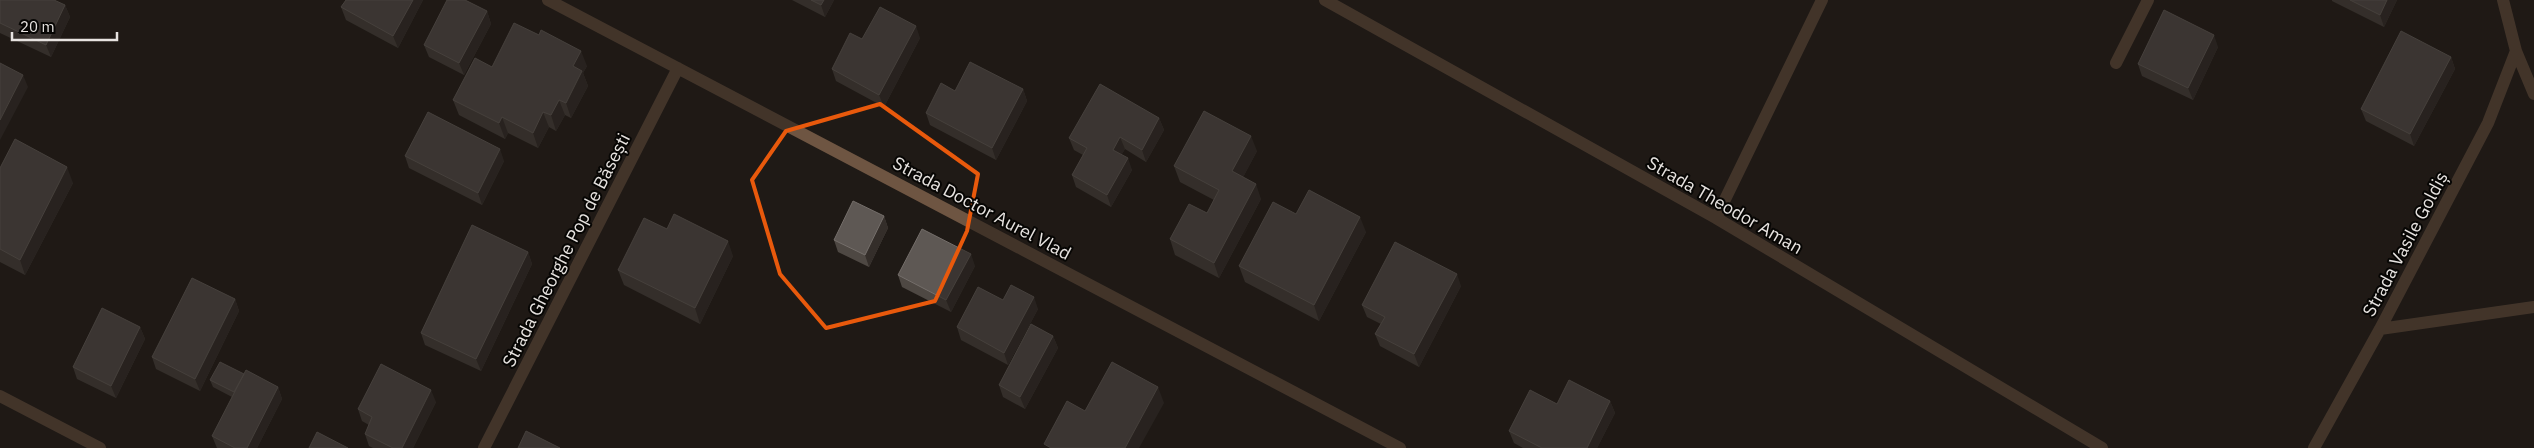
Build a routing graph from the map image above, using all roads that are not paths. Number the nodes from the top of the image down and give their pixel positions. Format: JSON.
{"nodes":[{"id":1,"x":548,"y":0,"type":"edge"},
{"id":2,"x":1325,"y":0,"type":"edge"},
{"id":3,"x":1822,"y":0,"type":"edge"},
{"id":4,"x":2148,"y":0,"type":"edge"},
{"id":5,"x":2503,"y":0,"type":"edge"},
{"id":6,"x":2516,"y":51,"type":"junction"},
{"id":7,"x":2116,"y":63,"type":"dead end"},
{"id":8,"x":678,"y":68,"type":"junction"},
{"id":9,"x":2534,"y":94,"type":"edge"},
{"id":10,"x":1716,"y":218,"type":"junction"},
{"id":11,"x":2534,"y":307,"type":"edge"},
{"id":12,"x":2380,"y":329,"type":"junction"},
{"id":13,"x":0,"y":396,"type":"edge"},
{"id":14,"x":100,"y":448,"type":"edge"},
{"id":15,"x":484,"y":448,"type":"edge"},
{"id":16,"x":1400,"y":448,"type":"edge"},
{"id":17,"x":2102,"y":448,"type":"edge"},
{"id":18,"x":2314,"y":448,"type":"edge"}],
"edges":[{"from":1,"to":8,"type":"street","name":"Strada Doctor Aurel Vlad"},
{"from":2,"to":10,"type":"street","name":"Strada Theodor Aman"},
{"from":3,"to":10,"type":"street"},
{"from":4,"to":7,"type":"street"},
{"from":5,"to":6,"type":"street"},
{"from":6,"to":9,"type":"street"},
{"from":6,"to":12,"type":"street","name":"Strada Vasile Goldiș"},
{"from":8,"to":15,"type":"street","name":"Strada Gheorghe Pop de Băsești"},
{"from":8,"to":16,"type":"street","name":"Strada Doctor Aurel Vlad"},
{"from":10,"to":17,"type":"street","name":"Strada Theodor Aman"},
{"from":11,"to":12,"type":"street"},
{"from":12,"to":18,"type":"street","name":"Strada Vasile Goldiș"},
{"from":13,"to":14,"type":"street"}]}
